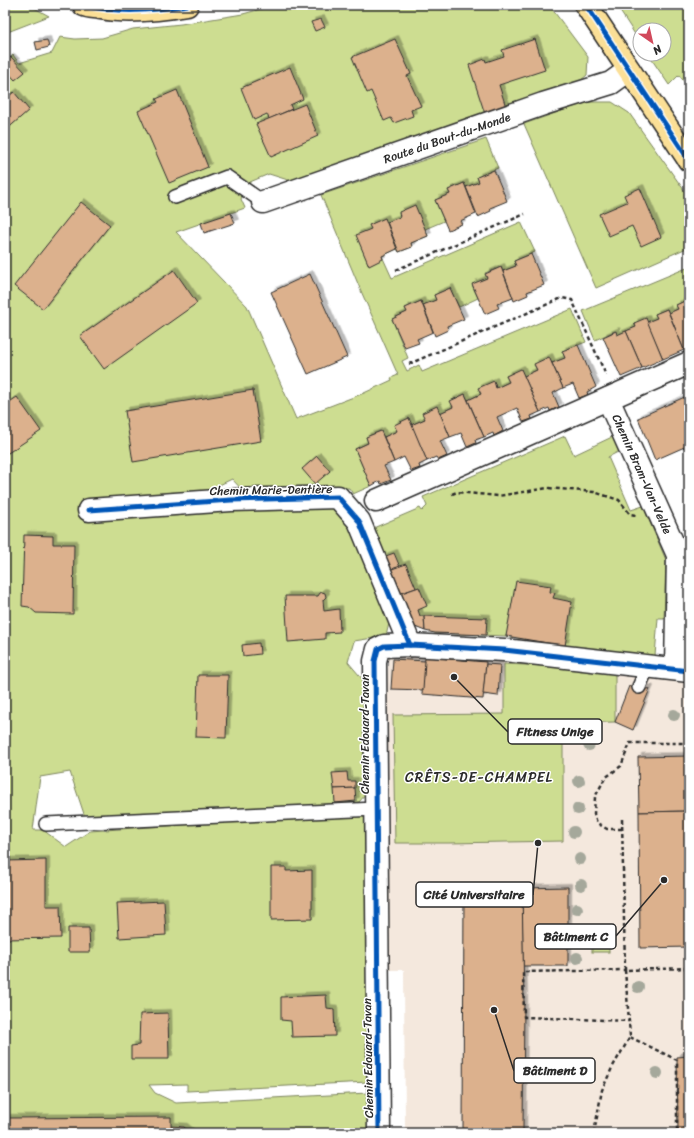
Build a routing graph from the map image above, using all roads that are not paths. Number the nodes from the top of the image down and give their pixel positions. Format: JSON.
{"nodes":[{"id":1,"x":84,"y":5,"type":"edge"},
{"id":2,"x":187,"y":5,"type":"edge"},
{"id":3,"x":586,"y":5,"type":"edge"},
{"id":4,"x":166,"y":7,"type":"edge"},
{"id":5,"x":629,"y":70,"type":"junction"},
{"id":6,"x":689,"y":160,"type":"edge"},
{"id":7,"x":175,"y":198,"type":"dead end"},
{"id":8,"x":263,"y":202,"type":"joint"},
{"id":9,"x":689,"y":363,"type":"edge"},
{"id":10,"x":611,"y":397,"type":"junction"},
{"id":11,"x":376,"y":501,"type":"dead end"},
{"id":12,"x":89,"y":510,"type":"dead end"},
{"id":13,"x":410,"y":645,"type":"junction"},
{"id":14,"x":648,"y":666,"type":"junction"},
{"id":15,"x":683,"y":670,"type":"edge"},
{"id":16,"x":639,"y":687,"type":"dead end"},
{"id":17,"x":376,"y":809,"type":"junction"},
{"id":18,"x":46,"y":824,"type":"dead end"},
{"id":19,"x":379,"y":1133,"type":"edge"}],
"edges":[{"from":1,"to":4,"type":"main road"},
{"from":2,"to":4,"type":"main road"},
{"from":3,"to":5,"type":"main road"},
{"from":5,"to":6,"type":"main road"},
{"from":5,"to":8,"type":"street","name":"Route du Bout-du-Monde"},
{"from":7,"to":8,"type":"lane"},
{"from":9,"to":10,"type":"street","name":"Chemin Bram-Van-Velde"},
{"from":10,"to":11,"type":"street","name":"Chemin Bram-Van-Velde"},
{"from":10,"to":15,"type":"street","name":"Chemin Bram-Van-Velde"},
{"from":12,"to":13,"type":"street","name":"Chemin Marie-Dentière"},
{"from":13,"to":14,"type":"street","name":"Chemin Edouard-Tavan"},
{"from":13,"to":17,"type":"street","name":"Chemin Edouard-Tavan"},
{"from":14,"to":15,"type":"street","name":"Chemin Edouard-Tavan"},
{"from":14,"to":16,"type":"lane"},
{"from":17,"to":18,"type":"lane"},
{"from":17,"to":19,"type":"street","name":"Chemin Edouard-Tavan"}]}
